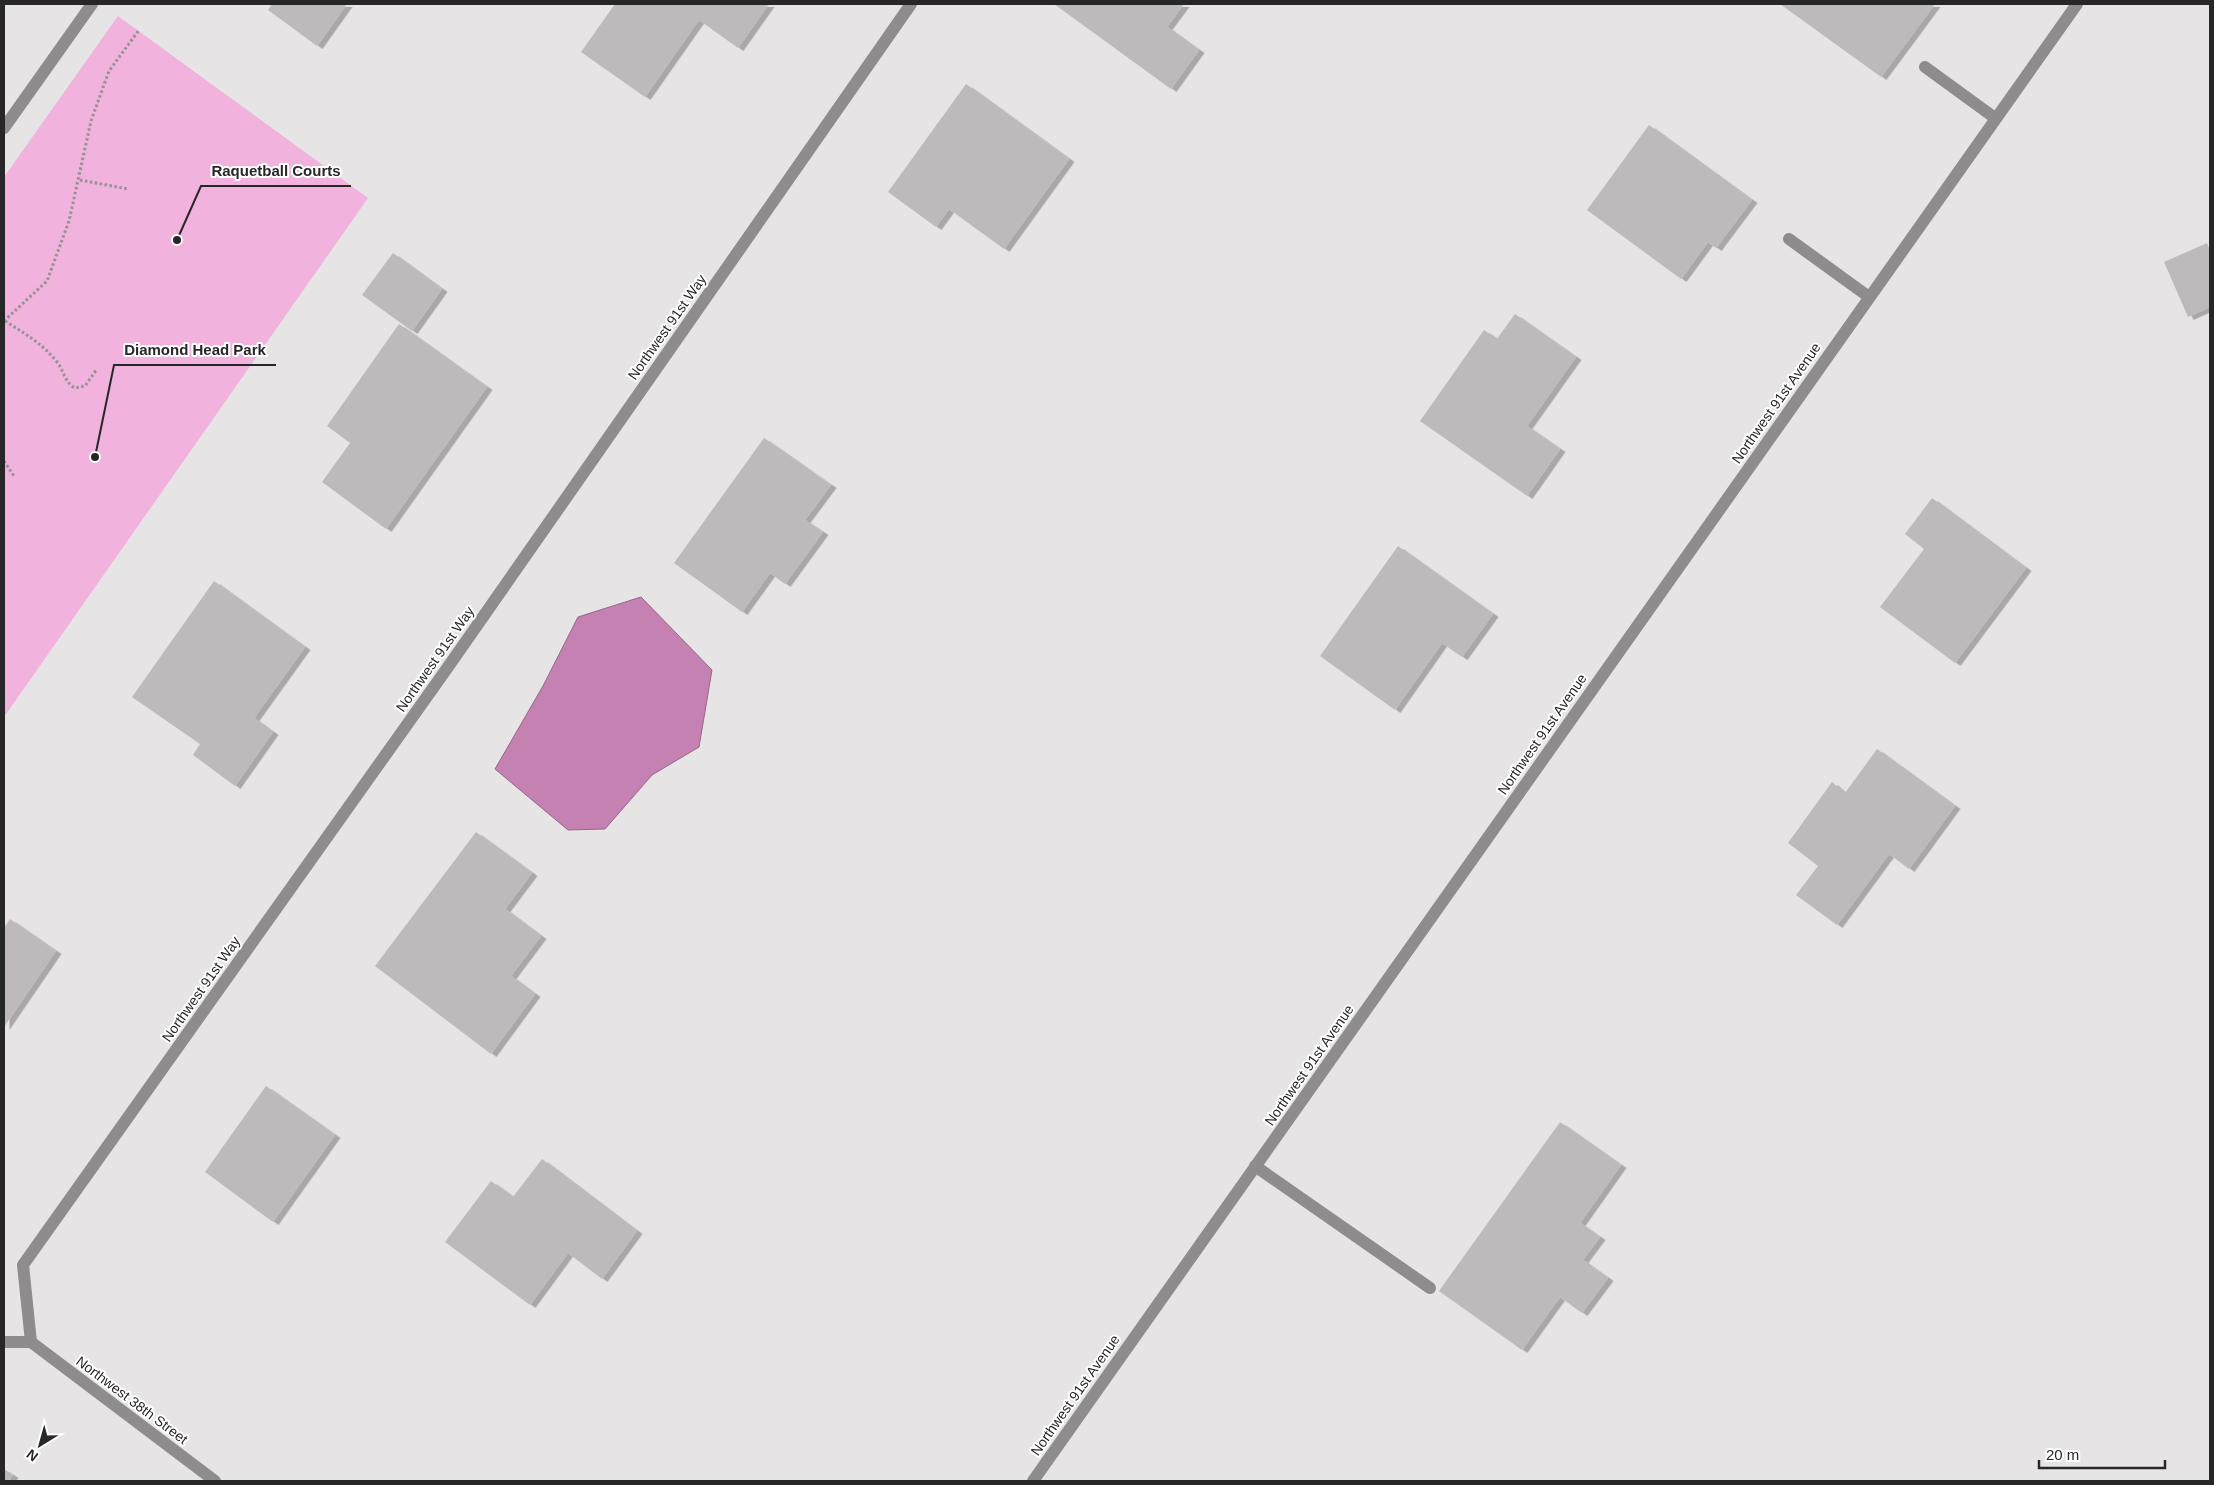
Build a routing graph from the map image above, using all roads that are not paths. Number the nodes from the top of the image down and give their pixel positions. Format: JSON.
{"nodes":[{"id":1,"x":92,"y":4,"type":"edge"},
{"id":2,"x":911,"y":4,"type":"edge"},
{"id":3,"x":2077,"y":4,"type":"edge"},
{"id":4,"x":1926,"y":67,"type":"dead end"},
{"id":5,"x":1995,"y":118,"type":"junction"},
{"id":6,"x":4,"y":128,"type":"edge"},
{"id":7,"x":1789,"y":239,"type":"dead end"},
{"id":8,"x":1869,"y":297,"type":"junction"},
{"id":9,"x":1256,"y":1166,"type":"junction"},
{"id":10,"x":1430,"y":1288,"type":"dead end"},
{"id":11,"x":4,"y":1342,"type":"edge"},
{"id":12,"x":31,"y":1342,"type":"junction"},
{"id":13,"x":215,"y":1481,"type":"edge"},
{"id":14,"x":1032,"y":1481,"type":"edge"}],
"edges":[{"from":1,"to":6,"type":"street"},
{"from":2,"to":12,"type":"street","name":"Northwest 91st Way"},
{"from":3,"to":5,"type":"street","name":"Northwest 91st Avenue"},
{"from":4,"to":5,"type":"street"},
{"from":5,"to":8,"type":"street","name":"Northwest 91st Avenue"},
{"from":7,"to":8,"type":"street"},
{"from":8,"to":9,"type":"street","name":"Northwest 91st Avenue"},
{"from":9,"to":10,"type":"street"},
{"from":9,"to":14,"type":"street","name":"Northwest 91st Avenue"},
{"from":11,"to":12,"type":"street"},
{"from":12,"to":13,"type":"street","name":"Northwest 38th Street"}]}
